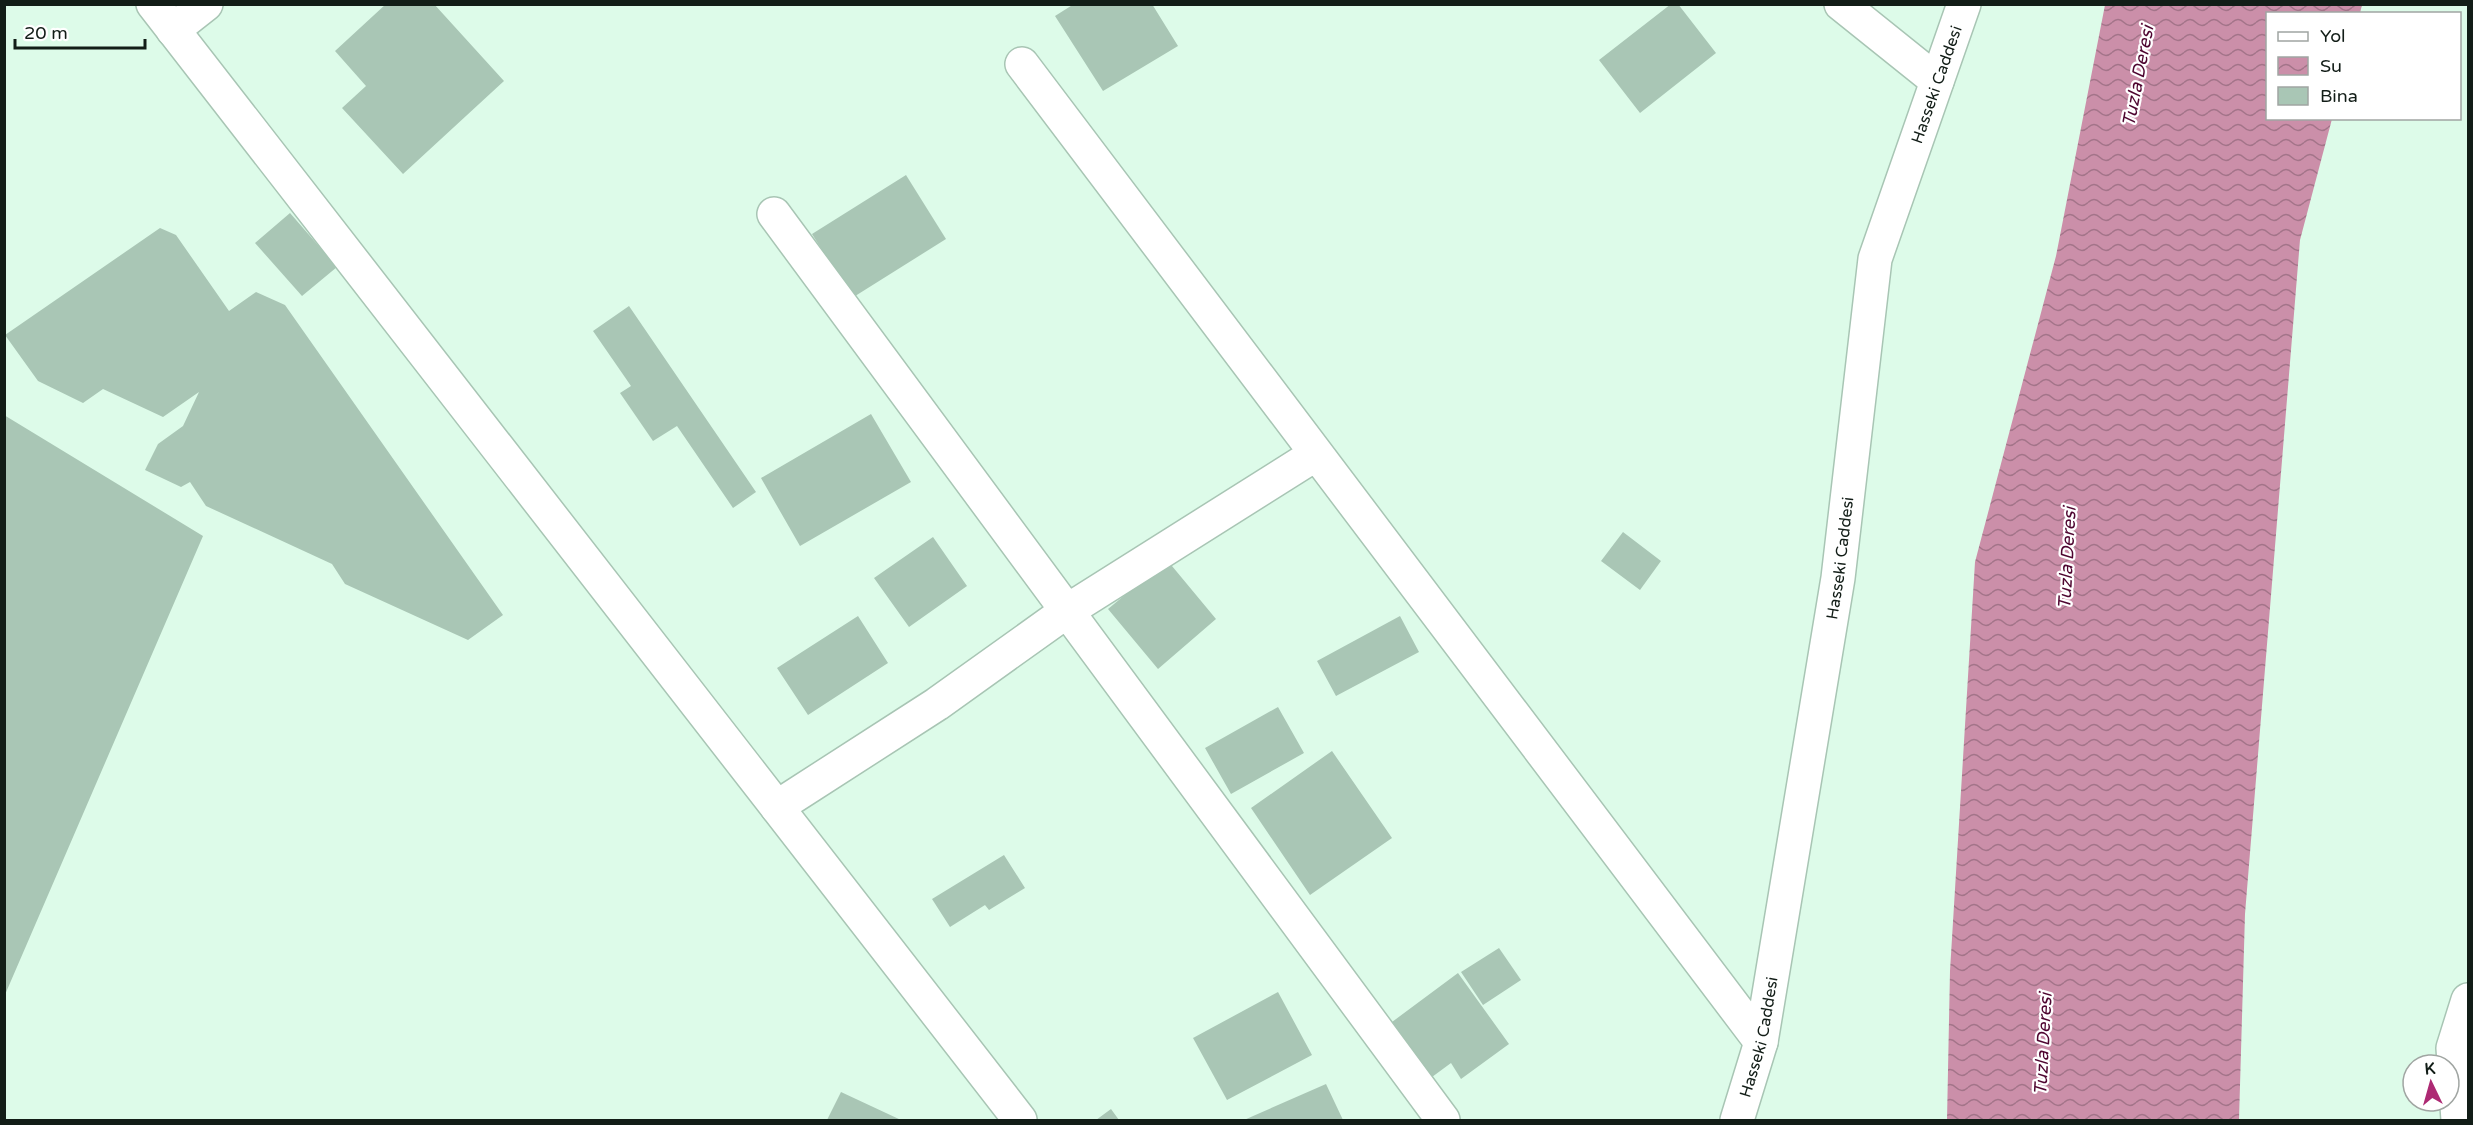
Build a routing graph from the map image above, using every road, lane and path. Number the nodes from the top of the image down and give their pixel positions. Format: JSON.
{"nodes":[{"id":1,"x":153,"y":4,"type":"edge"},
{"id":2,"x":206,"y":4,"type":"edge"},
{"id":3,"x":1841,"y":4,"type":"edge"},
{"id":4,"x":1964,"y":4,"type":"edge"},
{"id":5,"x":172,"y":30,"type":"junction"},
{"id":6,"x":1022,"y":64,"type":"dead end"},
{"id":7,"x":1937,"y":81,"type":"junction"},
{"id":8,"x":774,"y":214,"type":"dead end"},
{"id":9,"x":1316,"y":454,"type":"junction"},
{"id":10,"x":1067,"y":611,"type":"junction"},
{"id":11,"x":777,"y":807,"type":"junction"},
{"id":12,"x":2469,"y":1000,"type":"edge"},
{"id":13,"x":1761,"y":1042,"type":"junction"},
{"id":14,"x":1020,"y":1120,"type":"edge"},
{"id":15,"x":1443,"y":1120,"type":"edge"},
{"id":16,"x":1737,"y":1120,"type":"edge"},
{"id":17,"x":2457,"y":1120,"type":"edge"}],
"edges":[{"from":1,"to":5,"type":"street"},
{"from":2,"to":5,"type":"street"},
{"from":3,"to":7,"type":"street"},
{"from":4,"to":7,"type":"street","name":"Hasseki Caddesi"},
{"from":5,"to":11,"type":"street"},
{"from":6,"to":9,"type":"street"},
{"from":7,"to":13,"type":"street","name":"Hasseki Caddesi"},
{"from":8,"to":10,"type":"street"},
{"from":9,"to":10,"type":"street"},
{"from":9,"to":13,"type":"street"},
{"from":10,"to":11,"type":"street"},
{"from":10,"to":15,"type":"street"},
{"from":11,"to":14,"type":"street"},
{"from":12,"to":17,"type":"street"},
{"from":13,"to":16,"type":"street","name":"Hasseki Caddesi"}]}
